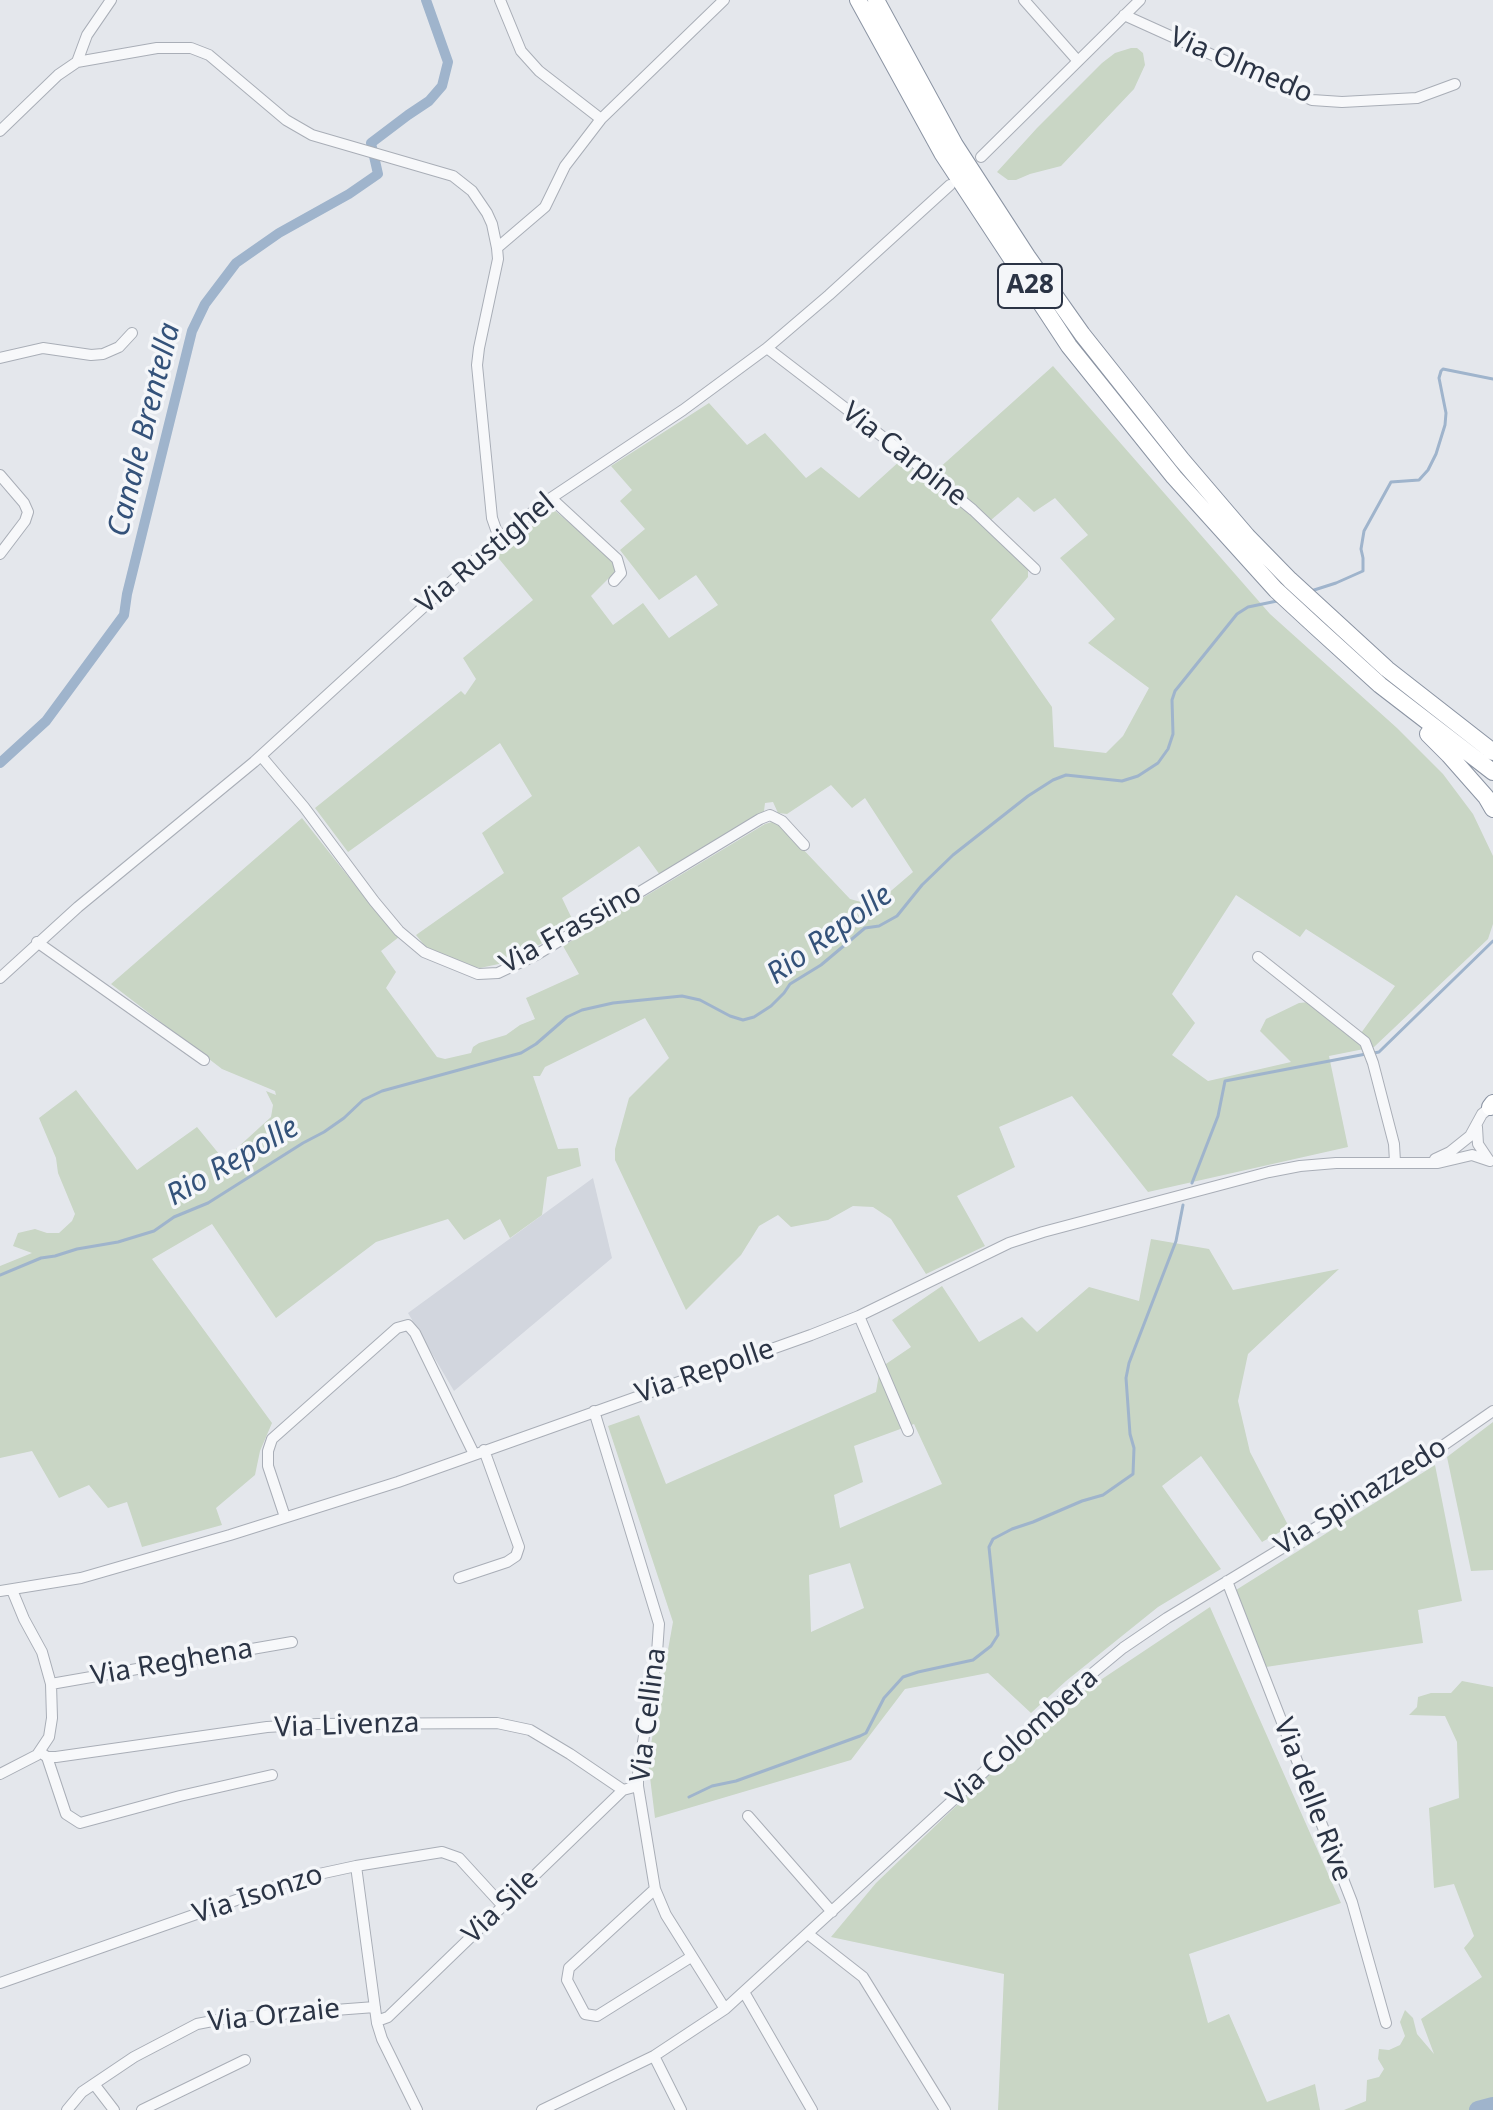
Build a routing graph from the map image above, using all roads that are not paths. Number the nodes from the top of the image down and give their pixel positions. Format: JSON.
{"nodes":[{"id":1,"x":111,"y":0,"type":"edge"},
{"id":2,"x":500,"y":0,"type":"edge"},
{"id":3,"x":724,"y":0,"type":"edge"},
{"id":4,"x":858,"y":0,"type":"edge"},
{"id":5,"x":876,"y":0,"type":"edge"},
{"id":6,"x":1024,"y":0,"type":"edge"},
{"id":7,"x":1140,"y":0,"type":"edge"},
{"id":8,"x":1124,"y":15,"type":"junction"},
{"id":9,"x":1077,"y":60,"type":"junction"},
{"id":10,"x":77,"y":62,"type":"junction"},
{"id":11,"x":1455,"y":84,"type":"dead end"},
{"id":12,"x":601,"y":119,"type":"junction"},
{"id":13,"x":0,"y":131,"type":"edge"},
{"id":14,"x":981,"y":157,"type":"dead end"},
{"id":15,"x":950,"y":185,"type":"dead end"},
{"id":16,"x":497,"y":248,"type":"junction"},
{"id":17,"x":132,"y":333,"type":"dead end"},
{"id":18,"x":767,"y":348,"type":"junction"},
{"id":19,"x":0,"y":358,"type":"edge"},
{"id":20,"x":0,"y":475,"type":"edge"},
{"id":21,"x":551,"y":498,"type":"junction"},
{"id":22,"x":499,"y":538,"type":"junction"},
{"id":23,"x":0,"y":554,"type":"edge"},
{"id":24,"x":1035,"y":569,"type":"dead end"},
{"id":25,"x":1271,"y":573,"type":"junction"},
{"id":26,"x":614,"y":581,"type":"dead end"},
{"id":27,"x":1323,"y":626,"type":"junction"},
{"id":28,"x":1493,"y":752,"type":"edge"},
{"id":29,"x":261,"y":756,"type":"junction"},
{"id":30,"x":1493,"y":772,"type":"edge"},
{"id":31,"x":1493,"y":809,"type":"edge"},
{"id":32,"x":804,"y":845,"type":"dead end"},
{"id":33,"x":37,"y":942,"type":"junction"},
{"id":34,"x":1258,"y":957,"type":"dead end"},
{"id":35,"x":0,"y":978,"type":"edge"},
{"id":36,"x":204,"y":1060,"type":"dead end"},
{"id":37,"x":1489,"y":1107,"type":"edge"},
{"id":38,"x":1395,"y":1162,"type":"junction"},
{"id":39,"x":1491,"y":1162,"type":"edge"},
{"id":40,"x":1426,"y":1164,"type":"junction"},
{"id":41,"x":859,"y":1316,"type":"junction"},
{"id":42,"x":594,"y":1411,"type":"junction"},
{"id":43,"x":1493,"y":1411,"type":"edge"},
{"id":44,"x":908,"y":1431,"type":"dead end"},
{"id":45,"x":479,"y":1452,"type":"junction"},
{"id":46,"x":285,"y":1517,"type":"junction"},
{"id":47,"x":459,"y":1578,"type":"dead end"},
{"id":48,"x":1227,"y":1581,"type":"junction"},
{"id":49,"x":6,"y":1591,"type":"edge"},
{"id":50,"x":292,"y":1642,"type":"dead end"},
{"id":51,"x":51,"y":1684,"type":"junction"},
{"id":52,"x":44,"y":1754,"type":"junction"},
{"id":53,"x":0,"y":1774,"type":"edge"},
{"id":54,"x":272,"y":1775,"type":"dead end"},
{"id":55,"x":638,"y":1786,"type":"junction"},
{"id":56,"x":623,"y":1790,"type":"junction"},
{"id":57,"x":748,"y":1816,"type":"dead end"},
{"id":58,"x":356,"y":1866,"type":"junction"},
{"id":59,"x":655,"y":1889,"type":"junction"},
{"id":60,"x":502,"y":1905,"type":"junction"},
{"id":61,"x":832,"y":1912,"type":"junction"},
{"id":62,"x":808,"y":1934,"type":"junction"},
{"id":63,"x":691,"y":1957,"type":"junction"},
{"id":64,"x":0,"y":1983,"type":"edge"},
{"id":65,"x":744,"y":1992,"type":"junction"},
{"id":66,"x":375,"y":2007,"type":"junction"},
{"id":67,"x":725,"y":2009,"type":"junction"},
{"id":68,"x":377,"y":2021,"type":"junction"},
{"id":69,"x":1386,"y":2023,"type":"dead end"},
{"id":70,"x":654,"y":2056,"type":"junction"},
{"id":71,"x":245,"y":2060,"type":"dead end"},
{"id":72,"x":94,"y":2084,"type":"junction"},
{"id":73,"x":548,"y":2109,"type":"edge"},
{"id":74,"x":67,"y":2110,"type":"edge"},
{"id":75,"x":114,"y":2110,"type":"edge"},
{"id":76,"x":142,"y":2110,"type":"edge"},
{"id":77,"x":417,"y":2110,"type":"edge"},
{"id":78,"x":681,"y":2110,"type":"edge"},
{"id":79,"x":812,"y":2110,"type":"edge"},
{"id":80,"x":945,"y":2110,"type":"edge"}],
"edges":[{"from":1,"to":10,"type":"street"},
{"from":2,"to":12,"type":"street"},
{"from":3,"to":12,"type":"street"},
{"from":4,"to":25,"type":"highway","number":"A28"},
{"from":5,"to":25,"type":"highway","number":"A28"},
{"from":6,"to":9,"type":"street"},
{"from":7,"to":8,"type":"street"},
{"from":8,"to":9,"type":"street"},
{"from":8,"to":11,"type":"street","name":"Via Olmedo"},
{"from":9,"to":14,"type":"street"},
{"from":10,"to":13,"type":"street"},
{"from":10,"to":16,"type":"street"},
{"from":12,"to":16,"type":"street"},
{"from":15,"to":18,"type":"street","name":"Via Rustighel"},
{"from":16,"to":22,"type":"street"},
{"from":17,"to":19,"type":"street"},
{"from":18,"to":21,"type":"street","name":"Via Rustighel"},
{"from":18,"to":24,"type":"street","name":"Via Carpine"},
{"from":20,"to":23,"type":"street"},
{"from":21,"to":22,"type":"street","name":"Via Rustighel"},
{"from":21,"to":26,"type":"street"},
{"from":22,"to":29,"type":"street","name":"Via Rustighel"},
{"from":25,"to":27,"type":"highway","number":"A28"},
{"from":27,"to":28,"type":"highway","number":"A28"},
{"from":27,"to":30,"type":"highway","number":"A28"},
{"from":27,"to":31,"type":"highway"},
{"from":29,"to":32,"type":"street","name":"Via Frassino"},
{"from":29,"to":33,"type":"street","name":"Via Rustighel"},
{"from":33,"to":35,"type":"street","name":"Via Rustighel"},
{"from":33,"to":36,"type":"street"},
{"from":34,"to":38,"type":"street"},
{"from":37,"to":39,"type":"street","name":"Via Repolle"},
{"from":37,"to":40,"type":"street","name":"Via Repolle"},
{"from":38,"to":40,"type":"street","name":"Via Repolle"},
{"from":38,"to":41,"type":"street","name":"Via Repolle"},
{"from":39,"to":40,"type":"street","name":"Via Repolle"},
{"from":41,"to":42,"type":"street","name":"Via Repolle"},
{"from":41,"to":44,"type":"street"},
{"from":42,"to":45,"type":"street","name":"Via Repolle"},
{"from":42,"to":55,"type":"street","name":"Via Cellina"},
{"from":43,"to":48,"type":"street","name":"Via Spinazzedo"},
{"from":45,"to":46,"type":"street","name":"Via Repolle"},
{"from":45,"to":46,"type":"street"},
{"from":45,"to":47,"type":"street"},
{"from":46,"to":49,"type":"street","name":"Via Repolle"},
{"from":48,"to":61,"type":"street","name":"Via Colombera"},
{"from":48,"to":69,"type":"street","name":"Via delle Rive"},
{"from":49,"to":51,"type":"street"},
{"from":50,"to":51,"type":"street","name":"Via Reghena"},
{"from":51,"to":52,"type":"street"},
{"from":52,"to":53,"type":"street"},
{"from":52,"to":54,"type":"street"},
{"from":52,"to":56,"type":"street","name":"Via Livenza"},
{"from":55,"to":56,"type":"street"},
{"from":55,"to":59,"type":"street","name":"Via Cellina"},
{"from":56,"to":60,"type":"street","name":"Via Sile"},
{"from":57,"to":61,"type":"street"},
{"from":58,"to":60,"type":"street","name":"Via Isonzo"},
{"from":58,"to":64,"type":"street","name":"Via Isonzo"},
{"from":58,"to":66,"type":"street"},
{"from":59,"to":63,"type":"street","name":"Via Cellina"},
{"from":59,"to":63,"type":"street"},
{"from":60,"to":68,"type":"street","name":"Via Sile"},
{"from":61,"to":62,"type":"street","name":"Via Colombera"},
{"from":62,"to":65,"type":"street","name":"Via Colombera"},
{"from":62,"to":80,"type":"street"},
{"from":63,"to":67,"type":"street","name":"Via Cellina"},
{"from":65,"to":67,"type":"street","name":"Via Colombera"},
{"from":65,"to":79,"type":"street"},
{"from":66,"to":68,"type":"street"},
{"from":66,"to":72,"type":"street","name":"Via Orzaie"},
{"from":67,"to":70,"type":"street","name":"Via Colombera"},
{"from":68,"to":77,"type":"street"},
{"from":70,"to":73,"type":"street","name":"Via Colombera"},
{"from":70,"to":78,"type":"street"},
{"from":71,"to":76,"type":"street"},
{"from":72,"to":74,"type":"street","name":"Via Orzaie"},
{"from":72,"to":75,"type":"street"}]}
